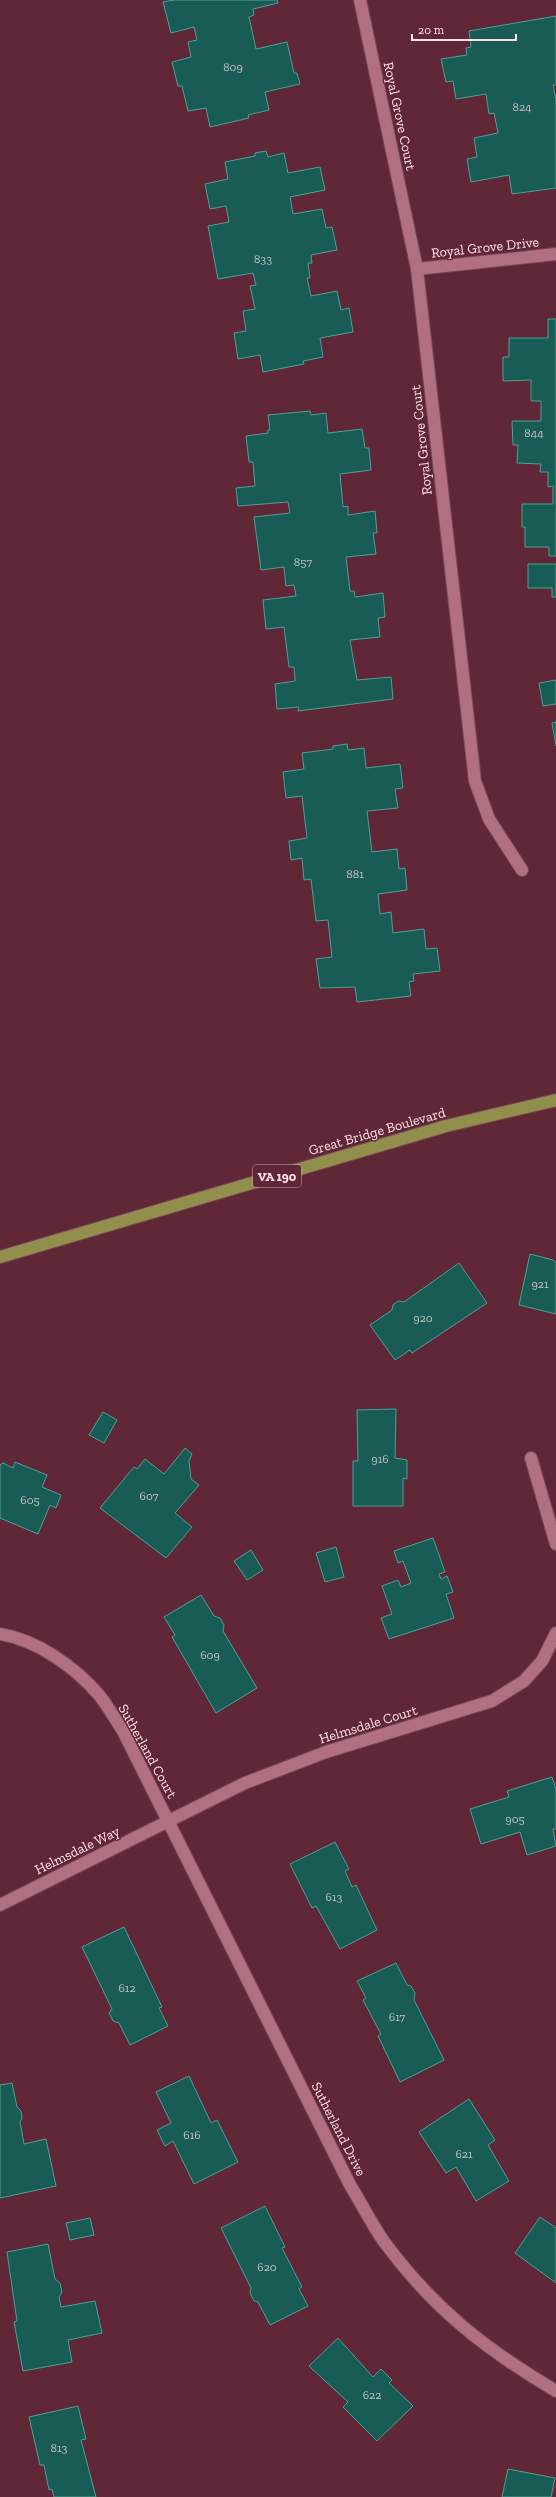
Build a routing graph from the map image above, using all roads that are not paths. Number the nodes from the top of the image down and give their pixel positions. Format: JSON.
{"nodes":[{"id":1,"x":360,"y":0,"type":"edge"},
{"id":2,"x":556,"y":254,"type":"edge"},
{"id":3,"x":417,"y":269,"type":"junction"},
{"id":4,"x":522,"y":870,"type":"dead end"},
{"id":5,"x":556,"y":1100,"type":"edge"},
{"id":6,"x":0,"y":1257,"type":"edge"},
{"id":7,"x":531,"y":1458,"type":"dead end"},
{"id":8,"x":556,"y":1544,"type":"edge"},
{"id":9,"x":556,"y":1633,"type":"edge"},
{"id":10,"x":0,"y":1634,"type":"edge"},
{"id":11,"x":169,"y":1821,"type":"junction"},
{"id":12,"x":0,"y":1906,"type":"edge"},
{"id":13,"x":556,"y":2391,"type":"edge"}],
"edges":[{"from":1,"to":3,"type":"street","name":"Royal Grove Court"},
{"from":2,"to":3,"type":"street","name":"Royal Grove Drive"},
{"from":3,"to":4,"type":"street","name":"Royal Grove Court"},
{"from":5,"to":6,"type":"main road","name":"Great Bridge Boulevard","number":"VA 190"},
{"from":7,"to":8,"type":"street"},
{"from":9,"to":11,"type":"street","name":"Helmsdale Court"},
{"from":10,"to":11,"type":"street","name":"Sutherland Court"},
{"from":11,"to":12,"type":"street","name":"Helmsdale Way"},
{"from":11,"to":13,"type":"street","name":"Sutherland Drive"}]}
